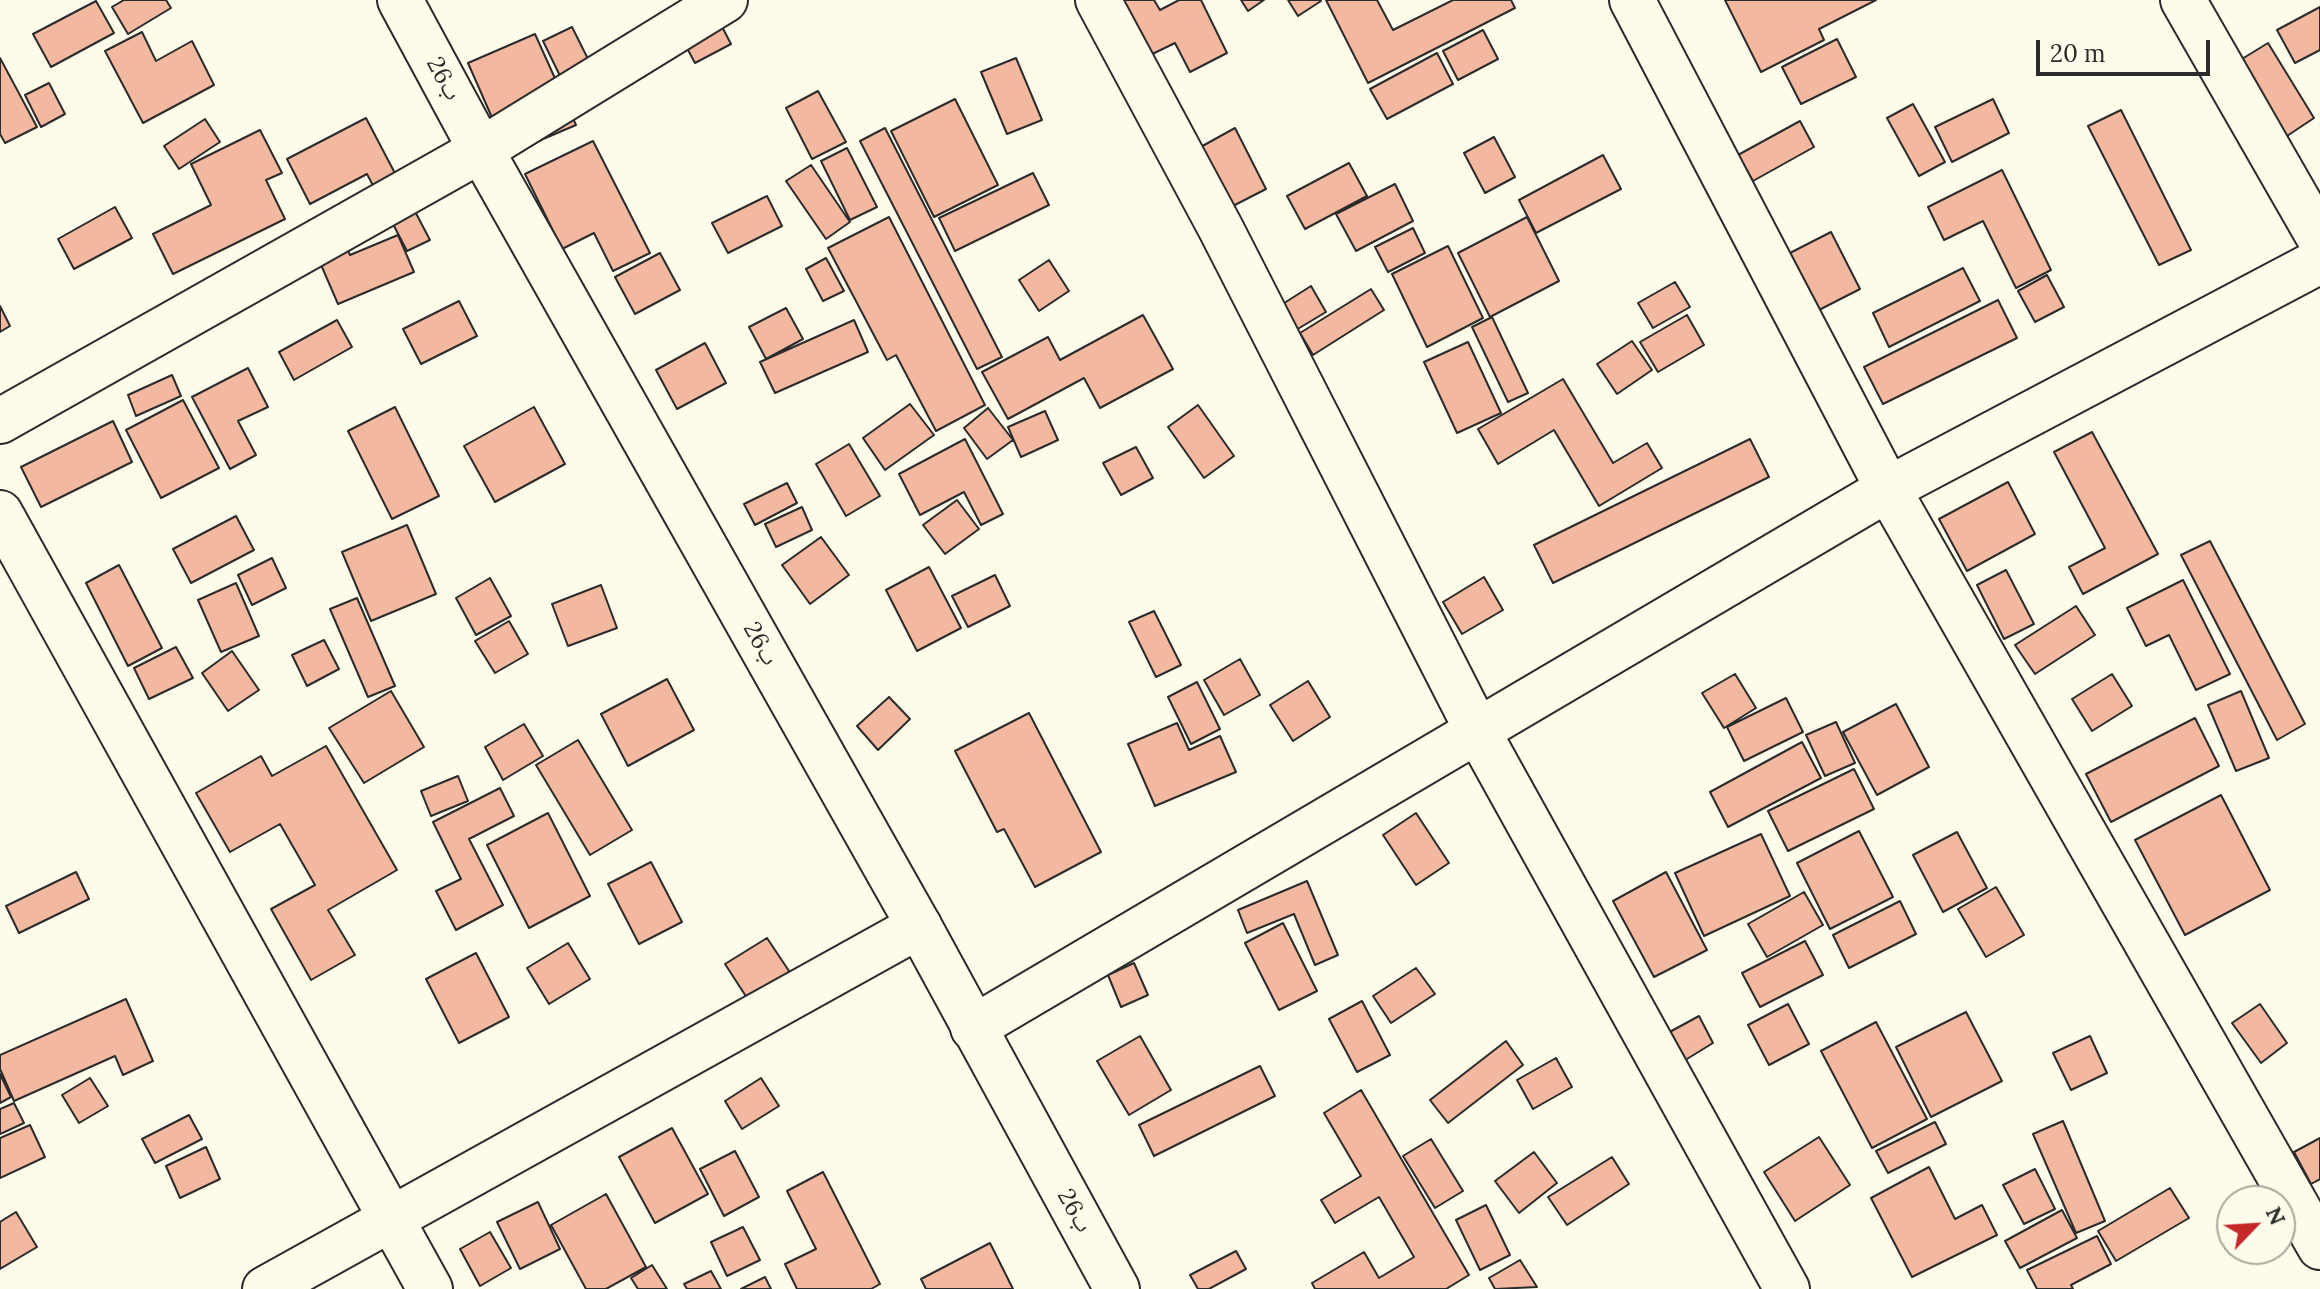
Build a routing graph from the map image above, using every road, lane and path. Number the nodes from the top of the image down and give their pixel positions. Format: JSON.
{"nodes":[{"id":1,"x":400,"y":0,"type":"edge"},
{"id":2,"x":725,"y":0,"type":"edge"},
{"id":3,"x":1098,"y":0,"type":"edge"},
{"id":4,"x":1632,"y":0,"type":"edge"},
{"id":5,"x":2183,"y":0,"type":"edge"},
{"id":6,"x":481,"y":150,"type":"junction"},
{"id":7,"x":2320,"y":239,"type":"edge"},
{"id":8,"x":2320,"y":261,"type":"edge"},
{"id":9,"x":0,"y":421,"type":"edge"},
{"id":10,"x":1888,"y":489,"type":"junction"},
{"id":11,"x":0,"y":513,"type":"edge"},
{"id":12,"x":1477,"y":730,"type":"junction"},
{"id":13,"x":919,"y":926,"type":"junction"},
{"id":14,"x":973,"y":1028,"type":"junction"},
{"id":15,"x":392,"y":1219,"type":"junction"},
{"id":16,"x":2320,"y":1247,"type":"edge"},
{"id":17,"x":265,"y":1289,"type":"edge"},
{"id":18,"x":430,"y":1289,"type":"edge"},
{"id":19,"x":1117,"y":1289,"type":"edge"},
{"id":20,"x":1787,"y":1289,"type":"edge"}],
"edges":[{"from":1,"to":6,"type":"main road","name":"26ب"},
{"from":2,"to":6,"type":"main road"},
{"from":3,"to":12,"type":"main road"},
{"from":4,"to":10,"type":"main road"},
{"from":5,"to":7,"type":"main road"},
{"from":6,"to":9,"type":"main road"},
{"from":6,"to":13,"type":"main road","name":"26ب"},
{"from":8,"to":10,"type":"main road"},
{"from":10,"to":12,"type":"main road"},
{"from":10,"to":16,"type":"main road"},
{"from":11,"to":15,"type":"main road"},
{"from":12,"to":14,"type":"main road"},
{"from":12,"to":20,"type":"main road"},
{"from":13,"to":14,"type":"main road","name":"26ب"},
{"from":13,"to":15,"type":"main road"},
{"from":14,"to":19,"type":"main road","name":"26ب"},
{"from":15,"to":17,"type":"main road"},
{"from":15,"to":18,"type":"main road"}]}
